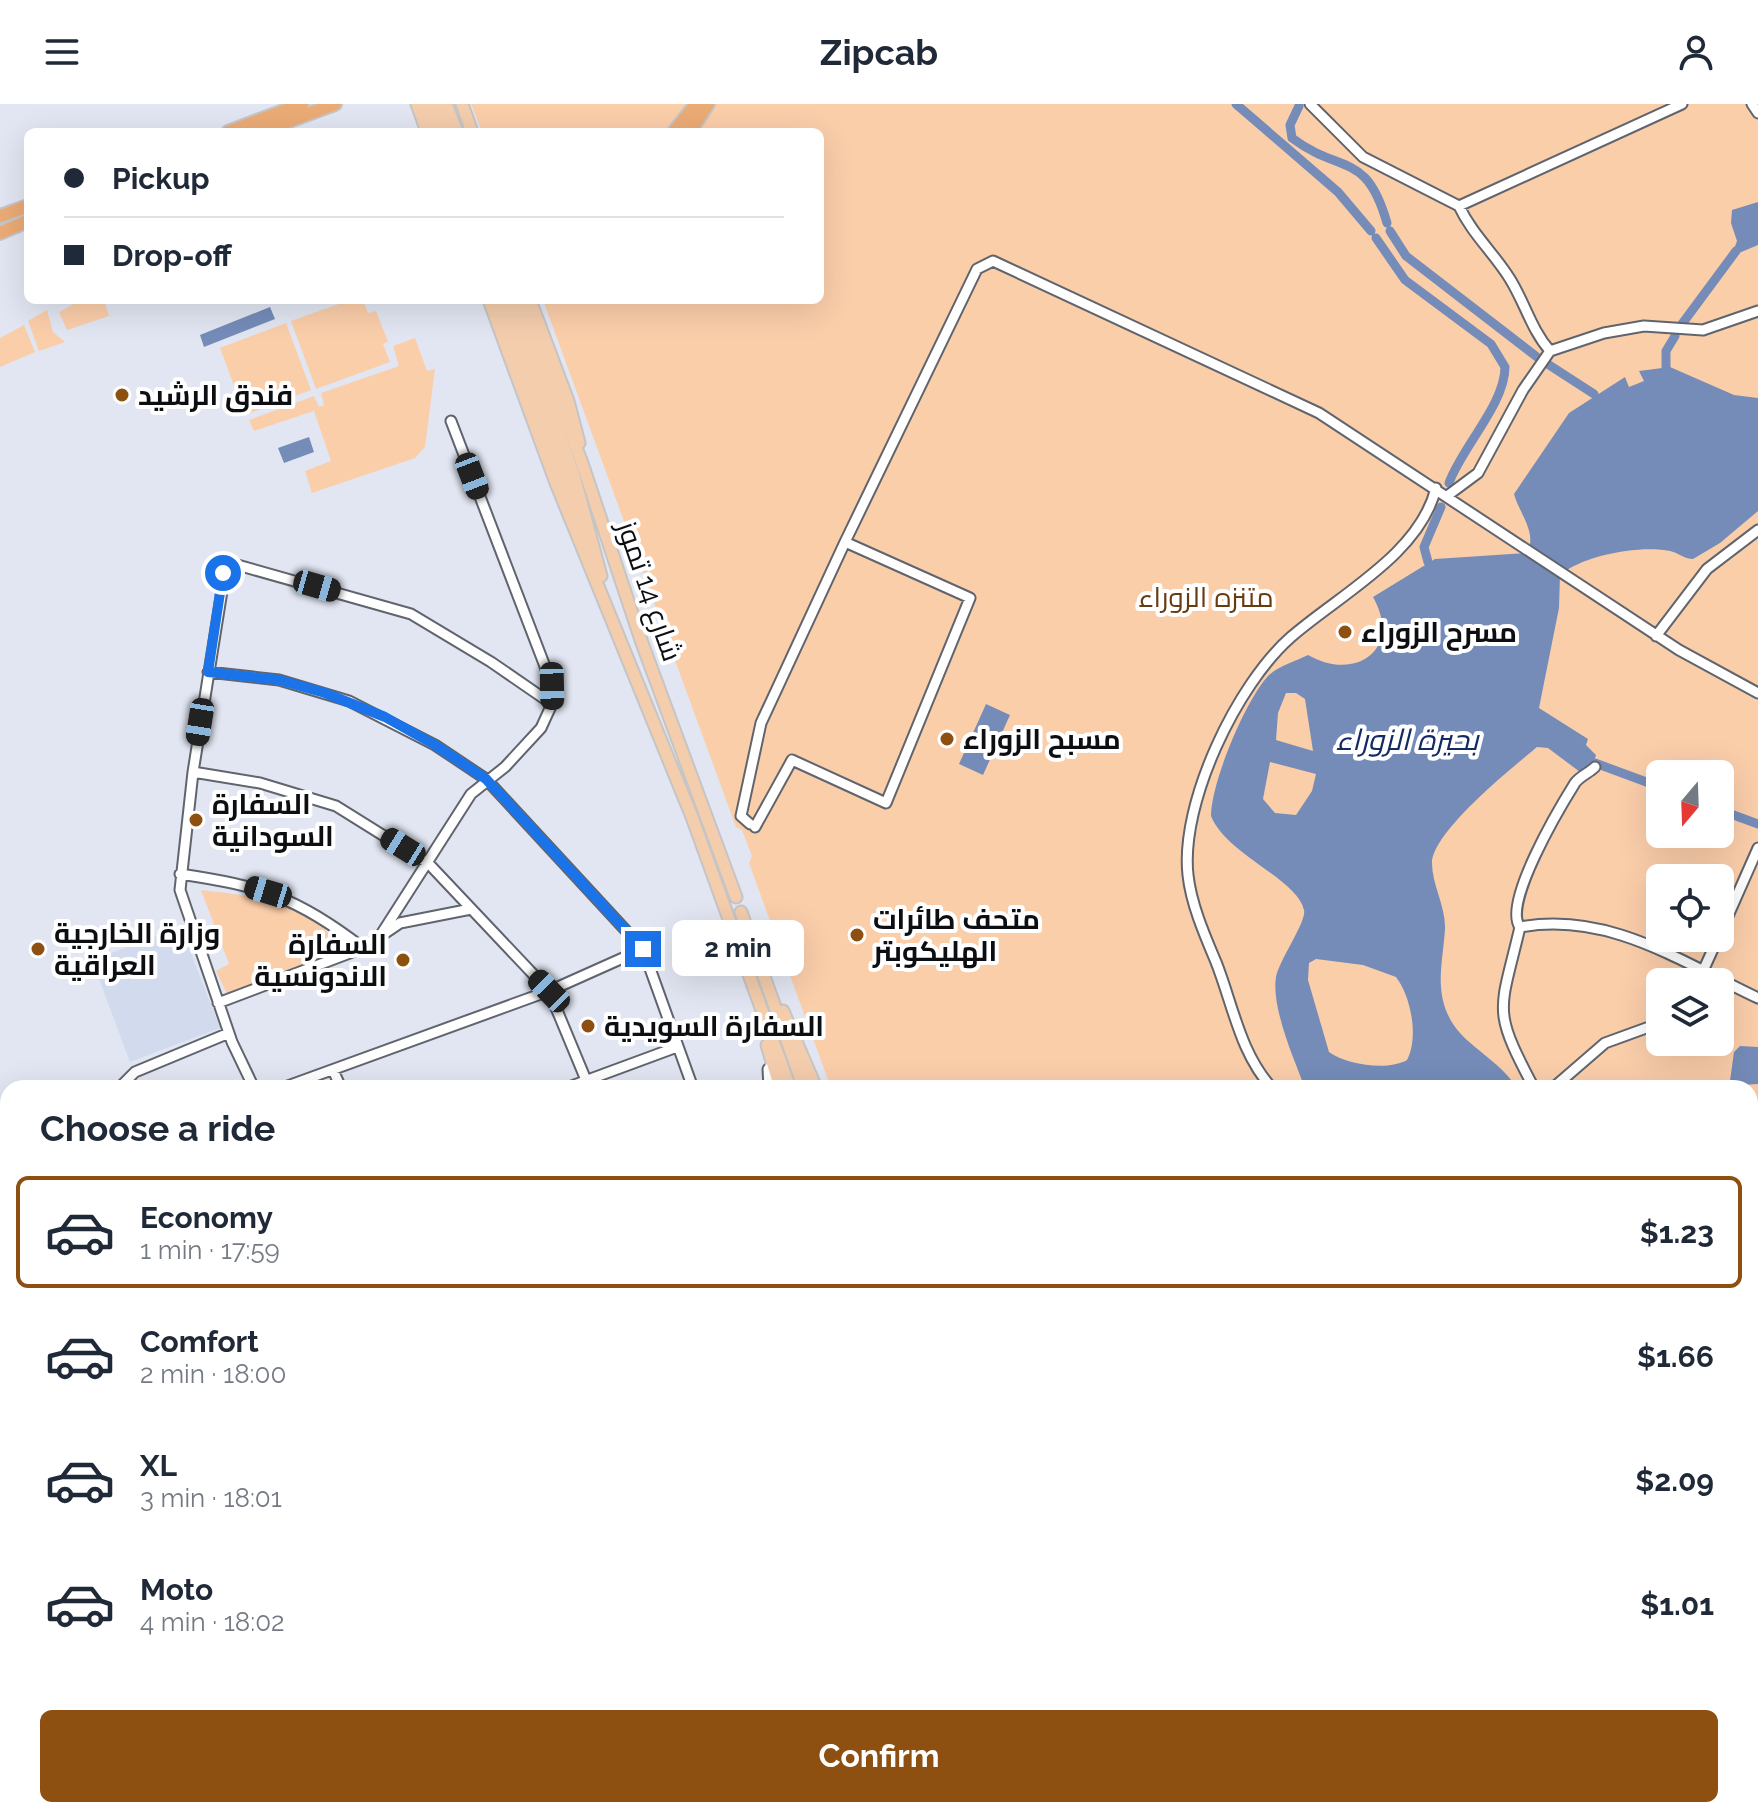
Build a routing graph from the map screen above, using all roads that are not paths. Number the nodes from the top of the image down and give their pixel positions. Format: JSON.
{"nodes":[{"id":1,"x":302,"y":104,"type":"edge"},
{"id":2,"x":335,"y":104,"type":"edge"},
{"id":3,"x":417,"y":104,"type":"edge"},
{"id":4,"x":427,"y":104,"type":"edge"},
{"id":5,"x":436,"y":104,"type":"edge"},
{"id":6,"x":446,"y":104,"type":"edge"},
{"id":7,"x":462,"y":104,"type":"edge"},
{"id":8,"x":696,"y":104,"type":"edge"},
{"id":9,"x":708,"y":104,"type":"edge"},
{"id":10,"x":1310,"y":104,"type":"edge"},
{"id":11,"x":1682,"y":104,"type":"edge"},
{"id":12,"x":1752,"y":104,"type":"edge"},
{"id":13,"x":1758,"y":113,"type":"edge"},
{"id":14,"x":239,"y":128,"type":"edge"},
{"id":15,"x":270,"y":128,"type":"edge"},
{"id":16,"x":426,"y":128,"type":"edge"},
{"id":17,"x":436,"y":128,"type":"edge"},
{"id":18,"x":445,"y":128,"type":"edge"},
{"id":19,"x":455,"y":128,"type":"edge"},
{"id":20,"x":471,"y":128,"type":"edge"},
{"id":21,"x":677,"y":128,"type":"edge"},
{"id":22,"x":693,"y":128,"type":"edge"},
{"id":23,"x":1459,"y":206,"type":"junction"},
{"id":24,"x":24,"y":207,"type":"edge"},
{"id":25,"x":0,"y":216,"type":"edge"},
{"id":26,"x":24,"y":223,"type":"edge"},
{"id":27,"x":0,"y":233,"type":"edge"},
{"id":28,"x":490,"y":304,"type":"edge"},
{"id":29,"x":500,"y":304,"type":"edge"},
{"id":30,"x":510,"y":304,"type":"edge"},
{"id":31,"x":521,"y":304,"type":"edge"},
{"id":32,"x":531,"y":304,"type":"edge"},
{"id":33,"x":1758,"y":311,"type":"edge"},
{"id":34,"x":1550,"y":351,"type":"junction"},
{"id":35,"x":451,"y":421,"type":"dead end"},
{"id":36,"x":582,"y":463,"type":"junction"},
{"id":37,"x":1436,"y":488,"type":"junction"},
{"id":38,"x":1447,"y":496,"type":"junction"},
{"id":39,"x":1758,"y":530,"type":"edge"},
{"id":40,"x":845,"y":542,"type":"junction"},
{"id":41,"x":610,"y":610,"type":"junction"},
{"id":42,"x":1656,"y":636,"type":"junction"},
{"id":43,"x":208,"y":672,"type":"junction"},
{"id":44,"x":1758,"y":693,"type":"edge"},
{"id":45,"x":552,"y":704,"type":"junction"},
{"id":46,"x":1595,"y":767,"type":"dead end"},
{"id":47,"x":193,"y":772,"type":"junction"},
{"id":48,"x":486,"y":779,"type":"junction"},
{"id":49,"x":705,"y":812,"type":"junction"},
{"id":50,"x":692,"y":817,"type":"junction"},
{"id":51,"x":1758,"y":848,"type":"edge"},
{"id":52,"x":429,"y":864,"type":"junction"},
{"id":53,"x":180,"y":874,"type":"junction"},
{"id":54,"x":736,"y":897,"type":"dead end"},
{"id":55,"x":1734,"y":902,"type":"edge"},
{"id":56,"x":471,"y":909,"type":"junction"},
{"id":57,"x":741,"y":912,"type":"dead end"},
{"id":58,"x":1520,"y":927,"type":"junction"},
{"id":59,"x":382,"y":933,"type":"junction"},
{"id":60,"x":363,"y":948,"type":"junction"},
{"id":61,"x":643,"y":949,"type":"junction"},
{"id":62,"x":756,"y":952,"type":"junction"},
{"id":63,"x":744,"y":959,"type":"junction"},
{"id":64,"x":1689,"y":968,"type":"edge"},
{"id":65,"x":1734,"y":989,"type":"edge"},
{"id":66,"x":549,"y":991,"type":"junction"},
{"id":67,"x":1758,"y":998,"type":"edge"},
{"id":68,"x":218,"y":1003,"type":"junction"},
{"id":69,"x":1646,"y":1028,"type":"edge"},
{"id":70,"x":229,"y":1033,"type":"junction"},
{"id":71,"x":677,"y":1047,"type":"junction"},
{"id":72,"x":789,"y":1047,"type":"junction"},
{"id":73,"x":777,"y":1052,"type":"junction"},
{"id":74,"x":803,"y":1054,"type":"junction"},
{"id":75,"x":773,"y":1065,"type":"junction"},
{"id":76,"x":333,"y":1070,"type":"junction"},
{"id":77,"x":127,"y":1080,"type":"edge"},
{"id":78,"x":250,"y":1080,"type":"edge"},
{"id":79,"x":305,"y":1080,"type":"edge"},
{"id":80,"x":337,"y":1080,"type":"edge"},
{"id":81,"x":586,"y":1080,"type":"joint"},
{"id":82,"x":690,"y":1080,"type":"edge"},
{"id":83,"x":769,"y":1080,"type":"edge"},
{"id":84,"x":778,"y":1080,"type":"edge"},
{"id":85,"x":787,"y":1080,"type":"edge"},
{"id":86,"x":801,"y":1080,"type":"edge"},
{"id":87,"x":813,"y":1080,"type":"edge"},
{"id":88,"x":1267,"y":1080,"type":"edge"},
{"id":89,"x":1530,"y":1080,"type":"edge"},
{"id":90,"x":1562,"y":1080,"type":"edge"}],
"edges":[{"from":1,"to":14,"type":"highway"},
{"from":2,"to":15,"type":"highway"},
{"from":3,"to":16,"type":"main road"},
{"from":4,"to":17,"type":"main road"},
{"from":5,"to":18,"type":"main road"},
{"from":6,"to":19,"type":"main road"},
{"from":7,"to":20,"type":"main road"},
{"from":8,"to":21,"type":"highway"},
{"from":9,"to":22,"type":"highway"},
{"from":10,"to":23,"type":"street"},
{"from":11,"to":23,"type":"street"},
{"from":12,"to":13,"type":"street"},
{"from":23,"to":34,"type":"street"},
{"from":24,"to":25,"type":"highway"},
{"from":26,"to":27,"type":"highway"},
{"from":28,"to":41,"type":"main road","name":"شارع 14 تموز"},
{"from":29,"to":41,"type":"main road"},
{"from":30,"to":41,"type":"main road","name":"شارع 14 تموز"},
{"from":31,"to":36,"type":"main road","name":"شارع 14 تموز"},
{"from":32,"to":36,"type":"main road"},
{"from":33,"to":34,"type":"street"},
{"from":34,"to":38,"type":"street"},
{"from":35,"to":45,"type":"street"},
{"from":36,"to":49,"type":"main road","name":"شارع 14 تموز"},
{"from":37,"to":38,"type":"street"},
{"from":37,"to":40,"type":"street"},
{"from":37,"to":88,"type":"street"},
{"from":38,"to":42,"type":"street"},
{"from":39,"to":42,"type":"street"},
{"from":40,"to":40,"type":"street"},
{"from":41,"to":50,"type":"main road","name":"شارع 14 تموز"},
{"from":42,"to":44,"type":"street"},
{"from":43,"to":45,"type":"street"},
{"from":43,"to":47,"type":"street"},
{"from":43,"to":48,"type":"street"},
{"from":45,"to":48,"type":"street"},
{"from":46,"to":58,"type":"street"},
{"from":47,"to":52,"type":"street"},
{"from":47,"to":53,"type":"street"},
{"from":48,"to":52,"type":"street"},
{"from":48,"to":61,"type":"street"},
{"from":49,"to":50,"type":"main road"},
{"from":49,"to":54,"type":"main road","name":"شارع 14 تموز"},
{"from":50,"to":63,"type":"main road","name":"شارع 14 تموز"},
{"from":51,"to":55,"type":"street"},
{"from":52,"to":56,"type":"street"},
{"from":52,"to":59,"type":"street"},
{"from":53,"to":60,"type":"street"},
{"from":53,"to":68,"type":"street"},
{"from":56,"to":59,"type":"street"},
{"from":56,"to":66,"type":"street"},
{"from":57,"to":62,"type":"main road"},
{"from":58,"to":64,"type":"street"},
{"from":58,"to":89,"type":"street"},
{"from":59,"to":60,"type":"street"},
{"from":60,"to":68,"type":"street"},
{"from":61,"to":66,"type":"street"},
{"from":61,"to":71,"type":"street"},
{"from":62,"to":72,"type":"main road"},
{"from":62,"to":74,"type":"main road"},
{"from":63,"to":73,"type":"main road","name":"شارع 14 تموز"},
{"from":63,"to":75,"type":"main road","name":"شارع 14 تموز"},
{"from":65,"to":67,"type":"street"},
{"from":66,"to":76,"type":"street"},
{"from":66,"to":81,"type":"street"},
{"from":68,"to":70,"type":"street"},
{"from":69,"to":90,"type":"street"},
{"from":70,"to":77,"type":"street"},
{"from":70,"to":78,"type":"street"},
{"from":71,"to":81,"type":"street"},
{"from":71,"to":82,"type":"street"},
{"from":72,"to":73,"type":"main road"},
{"from":72,"to":74,"type":"main road"},
{"from":72,"to":86,"type":"main road"},
{"from":73,"to":75,"type":"main road"},
{"from":73,"to":85,"type":"main road","name":"شارع 14 تموز"},
{"from":74,"to":87,"type":"main road"},
{"from":75,"to":83,"type":"street"},
{"from":75,"to":84,"type":"main road","name":"شارع 14 تموز"},
{"from":76,"to":79,"type":"street"},
{"from":76,"to":80,"type":"street"}]}
